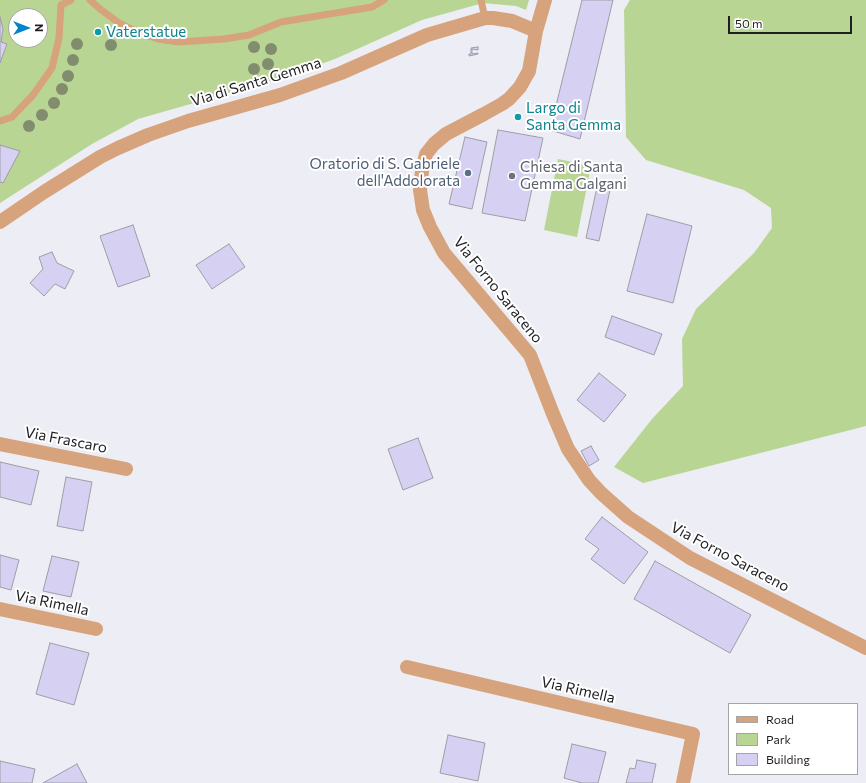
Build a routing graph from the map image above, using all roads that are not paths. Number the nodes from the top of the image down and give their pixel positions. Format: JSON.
{"nodes":[{"id":1,"x":71,"y":0,"type":"edge"},
{"id":2,"x":90,"y":0,"type":"edge"},
{"id":3,"x":384,"y":0,"type":"edge"},
{"id":4,"x":481,"y":0,"type":"edge"},
{"id":5,"x":545,"y":0,"type":"edge"},
{"id":6,"x":485,"y":18,"type":"junction"},
{"id":7,"x":536,"y":31,"type":"junction"},
{"id":8,"x":0,"y":121,"type":"edge"},
{"id":9,"x":0,"y":222,"type":"edge"},
{"id":10,"x":0,"y":444,"type":"edge"},
{"id":11,"x":126,"y":469,"type":"dead end"},
{"id":12,"x":0,"y":609,"type":"edge"},
{"id":13,"x":96,"y":629,"type":"dead end"},
{"id":14,"x":866,"y":648,"type":"edge"},
{"id":15,"x":407,"y":667,"type":"dead end"},
{"id":16,"x":683,"y":783,"type":"edge"}],
"edges":[{"from":1,"to":8,"type":"lane"},
{"from":2,"to":3,"type":"lane"},
{"from":4,"to":6,"type":"lane"},
{"from":5,"to":7,"type":"street","name":"Via Forno Saraceno"},
{"from":6,"to":7,"type":"street","name":"Via di Santa Gemma"},
{"from":6,"to":9,"type":"street","name":"Via di Santa Gemma"},
{"from":7,"to":14,"type":"street","name":"Via Forno Saraceno"},
{"from":10,"to":11,"type":"street","name":"Via Frascaro"},
{"from":12,"to":13,"type":"street","name":"Via Rimella"},
{"from":15,"to":16,"type":"street","name":"Via Rimella"}]}
